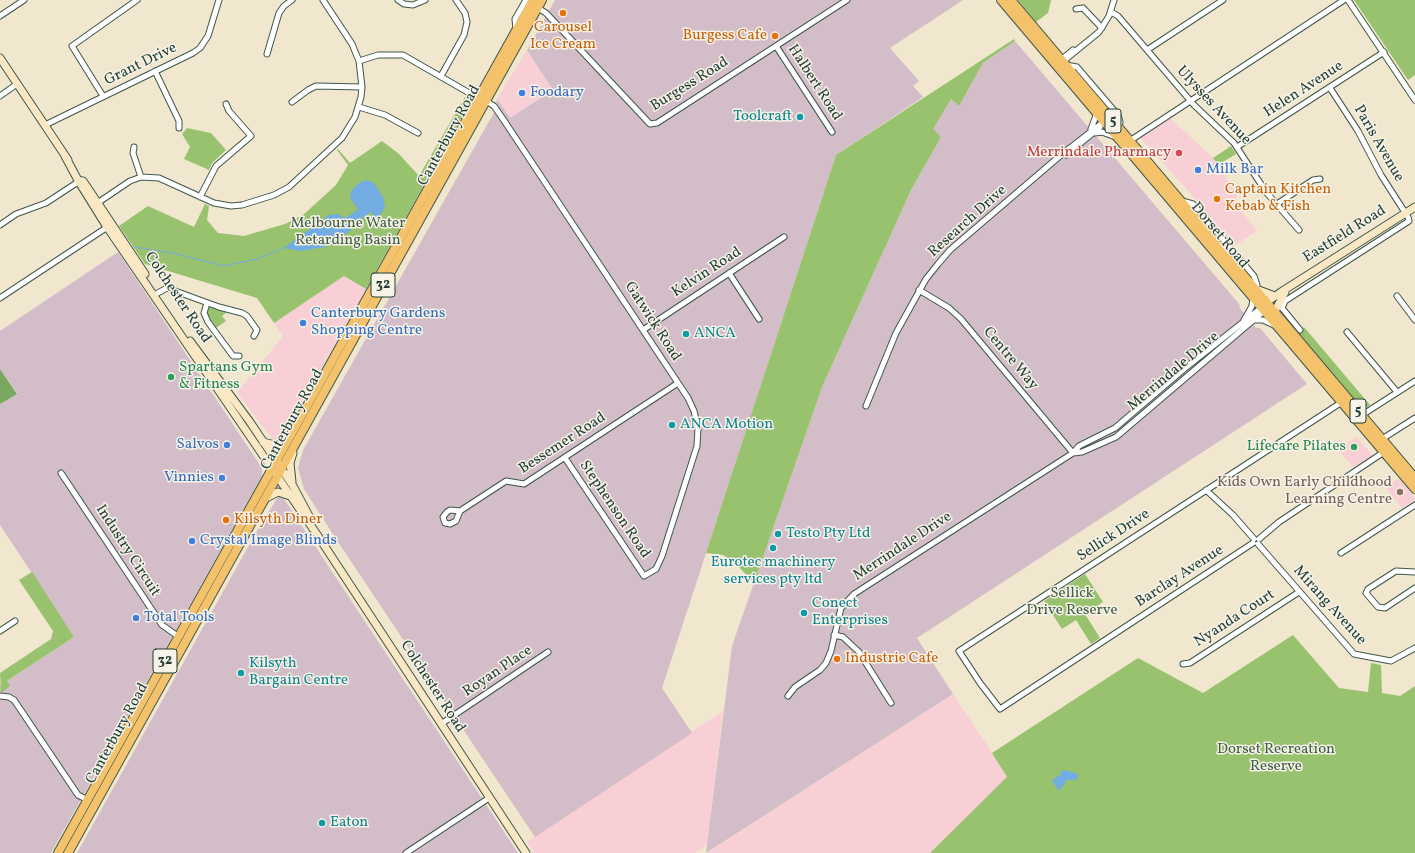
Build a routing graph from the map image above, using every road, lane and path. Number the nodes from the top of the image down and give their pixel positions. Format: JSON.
{"nodes":[{"id":1,"x":24,"y":0,"type":"edge"},
{"id":2,"x":137,"y":0,"type":"edge"},
{"id":3,"x":219,"y":0,"type":"edge"},
{"id":4,"x":292,"y":0,"type":"edge"},
{"id":5,"x":323,"y":0,"type":"edge"},
{"id":6,"x":398,"y":0,"type":"edge"},
{"id":7,"x":425,"y":0,"type":"edge"},
{"id":8,"x":456,"y":0,"type":"edge"},
{"id":9,"x":542,"y":0,"type":"edge"},
{"id":10,"x":847,"y":0,"type":"edge"},
{"id":11,"x":1002,"y":0,"type":"edge"},
{"id":12,"x":1011,"y":0,"type":"edge"},
{"id":13,"x":1114,"y":0,"type":"edge"},
{"id":14,"x":1223,"y":0,"type":"edge"},
{"id":15,"x":1344,"y":0,"type":"edge"},
{"id":16,"x":1348,"y":0,"type":"edge"},
{"id":17,"x":532,"y":3,"type":"edge"},
{"id":18,"x":1076,"y":9,"type":"dead end"},
{"id":19,"x":1110,"y":14,"type":"junction"},
{"id":20,"x":0,"y":16,"type":"edge"},
{"id":21,"x":1102,"y":28,"type":"junction"},
{"id":22,"x":776,"y":46,"type":"junction"},
{"id":23,"x":1146,"y":50,"type":"junction"},
{"id":24,"x":1384,"y":52,"type":"junction"},
{"id":25,"x":267,"y":54,"type":"dead end"},
{"id":26,"x":0,"y":58,"type":"edge"},
{"id":27,"x":359,"y":61,"type":"junction"},
{"id":28,"x":1062,"y":63,"type":"junction"},
{"id":29,"x":155,"y":71,"type":"junction"},
{"id":30,"x":441,"y":76,"type":"junction"},
{"id":31,"x":17,"y":84,"type":"junction"},
{"id":32,"x":362,"y":87,"type":"junction"},
{"id":33,"x":1330,"y":88,"type":"junction"},
{"id":34,"x":0,"y":96,"type":"edge"},
{"id":35,"x":104,"y":96,"type":"junction"},
{"id":36,"x":482,"y":99,"type":"junction"},
{"id":37,"x":1189,"y":100,"type":"junction"},
{"id":38,"x":1415,"y":100,"type":"edge"},
{"id":39,"x":292,"y":102,"type":"dead end"},
{"id":40,"x":226,"y":104,"type":"dead end"},
{"id":41,"x":359,"y":107,"type":"junction"},
{"id":42,"x":1097,"y":113,"type":"junction"},
{"id":43,"x":1107,"y":119,"type":"junction"},
{"id":44,"x":45,"y":125,"type":"junction"},
{"id":45,"x":179,"y":128,"type":"dead end"},
{"id":46,"x":1119,"y":128,"type":"junction"},
{"id":47,"x":418,"y":132,"type":"dead end"},
{"id":48,"x":832,"y":132,"type":"dead end"},
{"id":49,"x":1095,"y":132,"type":"junction"},
{"id":50,"x":1087,"y":134,"type":"junction"},
{"id":51,"x":1124,"y":141,"type":"junction"},
{"id":52,"x":134,"y":147,"type":"dead end"},
{"id":53,"x":1237,"y":147,"type":"junction"},
{"id":54,"x":1043,"y":172,"type":"junction"},
{"id":55,"x":140,"y":177,"type":"junction"},
{"id":56,"x":1320,"y":179,"type":"dead end"},
{"id":57,"x":80,"y":181,"type":"junction"},
{"id":58,"x":1172,"y":196,"type":"junction"},
{"id":59,"x":200,"y":197,"type":"junction"},
{"id":60,"x":96,"y":204,"type":"junction"},
{"id":61,"x":1277,"y":204,"type":"junction"},
{"id":62,"x":1412,"y":211,"type":"edge"},
{"id":63,"x":0,"y":225,"type":"edge"},
{"id":64,"x":109,"y":226,"type":"junction"},
{"id":65,"x":1299,"y":230,"type":"dead end"},
{"id":66,"x":784,"y":237,"type":"dead end"},
{"id":67,"x":729,"y":273,"type":"junction"},
{"id":68,"x":1289,"y":288,"type":"junction"},
{"id":69,"x":1255,"y":289,"type":"junction"},
{"id":70,"x":920,"y":290,"type":"junction"},
{"id":71,"x":1302,"y":290,"type":"junction"},
{"id":72,"x":156,"y":294,"type":"junction"},
{"id":73,"x":1275,"y":296,"type":"junction"},
{"id":74,"x":1397,"y":296,"type":"dead end"},
{"id":75,"x":0,"y":298,"type":"edge"},
{"id":76,"x":1253,"y":298,"type":"junction"},
{"id":77,"x":207,"y":303,"type":"junction"},
{"id":78,"x":1268,"y":308,"type":"junction"},
{"id":79,"x":759,"y":319,"type":"dead end"},
{"id":80,"x":1255,"y":320,"type":"junction"},
{"id":81,"x":1415,"y":320,"type":"edge"},
{"id":82,"x":1241,"y":325,"type":"junction"},
{"id":83,"x":354,"y":328,"type":"junction"},
{"id":84,"x":1278,"y":328,"type":"junction"},
{"id":85,"x":643,"y":330,"type":"junction"},
{"id":86,"x":1300,"y":330,"type":"dead end"},
{"id":87,"x":1347,"y":332,"type":"dead end"},
{"id":88,"x":254,"y":336,"type":"dead end"},
{"id":89,"x":236,"y":356,"type":"dead end"},
{"id":90,"x":1194,"y":361,"type":"junction"},
{"id":91,"x":1199,"y":366,"type":"junction"},
{"id":92,"x":1415,"y":381,"type":"edge"},
{"id":93,"x":678,"y":383,"type":"junction"},
{"id":94,"x":316,"y":388,"type":"junction"},
{"id":95,"x":1161,"y":389,"type":"junction"},
{"id":96,"x":1397,"y":392,"type":"junction"},
{"id":97,"x":324,"y":393,"type":"junction"},
{"id":98,"x":1165,"y":395,"type":"junction"},
{"id":99,"x":1344,"y":399,"type":"junction"},
{"id":100,"x":866,"y":406,"type":"dead end"},
{"id":101,"x":1362,"y":415,"type":"junction"},
{"id":102,"x":1415,"y":418,"type":"edge"},
{"id":103,"x":291,"y":436,"type":"junction"},
{"id":104,"x":1382,"y":439,"type":"junction"},
{"id":105,"x":262,"y":442,"type":"junction"},
{"id":106,"x":294,"y":447,"type":"junction"},
{"id":107,"x":1073,"y":452,"type":"junction"},
{"id":108,"x":1384,"y":452,"type":"junction"},
{"id":109,"x":565,"y":458,"type":"junction"},
{"id":110,"x":275,"y":465,"type":"junction"},
{"id":111,"x":61,"y":473,"type":"dead end"},
{"id":112,"x":280,"y":473,"type":"junction"},
{"id":113,"x":1414,"y":482,"type":"edge"},
{"id":114,"x":293,"y":486,"type":"junction"},
{"id":115,"x":1206,"y":490,"type":"junction"},
{"id":116,"x":266,"y":498,"type":"junction"},
{"id":117,"x":291,"y":498,"type":"junction"},
{"id":118,"x":1415,"y":505,"type":"edge"},
{"id":119,"x":460,"y":511,"type":"dead end"},
{"id":120,"x":318,"y":536,"type":"junction"},
{"id":121,"x":1256,"y":541,"type":"junction"},
{"id":122,"x":1341,"y":553,"type":"dead end"},
{"id":123,"x":1415,"y":572,"type":"edge"},
{"id":124,"x":644,"y":576,"type":"joint"},
{"id":125,"x":1415,"y":588,"type":"edge"},
{"id":126,"x":1299,"y":592,"type":"junction"},
{"id":127,"x":15,"y":621,"type":"dead end"},
{"id":128,"x":0,"y":631,"type":"edge"},
{"id":129,"x":834,"y":635,"type":"junction"},
{"id":130,"x":179,"y":637,"type":"junction"},
{"id":131,"x":1415,"y":648,"type":"edge"},
{"id":132,"x":548,"y":652,"type":"dead end"},
{"id":133,"x":1183,"y":664,"type":"dead end"},
{"id":134,"x":0,"y":696,"type":"edge"},
{"id":135,"x":788,"y":696,"type":"dead end"},
{"id":136,"x":891,"y":703,"type":"dead end"},
{"id":137,"x":1000,"y":709,"type":"joint"},
{"id":138,"x":441,"y":724,"type":"junction"},
{"id":139,"x":114,"y":762,"type":"junction"},
{"id":140,"x":489,"y":798,"type":"junction"},
{"id":141,"x":88,"y":800,"type":"junction"},
{"id":142,"x":58,"y":853,"type":"edge"},
{"id":143,"x":68,"y":853,"type":"edge"},
{"id":144,"x":406,"y":853,"type":"edge"},
{"id":145,"x":526,"y":853,"type":"edge"}],
"edges":[{"from":1,"to":20,"type":"street"},
{"from":2,"to":35,"type":"street"},
{"from":3,"to":29,"type":"street","name":"Grant Drive"},
{"from":4,"to":25,"type":"street"},
{"from":5,"to":27,"type":"street"},
{"from":6,"to":7,"type":"street"},
{"from":8,"to":30,"type":"street"},
{"from":9,"to":17,"type":"main road","name":"Canterbury Road","number":"32"},
{"from":10,"to":22,"type":"street","name":"Burgess Road"},
{"from":11,"to":28,"type":"main road","name":"Dorset Road","number":"5"},
{"from":12,"to":28,"type":"main road","name":"Dorset Road","number":"5"},
{"from":13,"to":19,"type":"street"},
{"from":14,"to":23,"type":"street"},
{"from":15,"to":37,"type":"street"},
{"from":16,"to":24,"type":"street"},
{"from":17,"to":22,"type":"street","name":"Burgess Road"},
{"from":17,"to":36,"type":"main road","name":"Canterbury Road","number":"32"},
{"from":17,"to":36,"type":"main road","name":"Canterbury Road","number":"32"},
{"from":18,"to":21,"type":"street"},
{"from":19,"to":21,"type":"street"},
{"from":19,"to":23,"type":"street","name":"Ulysses Avenue"},
{"from":21,"to":28,"type":"street"},
{"from":22,"to":48,"type":"street","name":"Halbert Road"},
{"from":23,"to":37,"type":"street","name":"Ulysses Avenue"},
{"from":24,"to":33,"type":"street","name":"Helen Avenue"},
{"from":24,"to":38,"type":"street"},
{"from":26,"to":31,"type":"main road","name":"Colchester Road"},
{"from":27,"to":30,"type":"street","name":"Gatwick Road"},
{"from":27,"to":32,"type":"street"},
{"from":28,"to":42,"type":"main road","name":"Dorset Road","number":"5"},
{"from":28,"to":43,"type":"main road","name":"Dorset Road","number":"5"},
{"from":28,"to":46,"type":"street"},
{"from":29,"to":35,"type":"street","name":"Grant Drive"},
{"from":29,"to":45,"type":"street"},
{"from":30,"to":36,"type":"street","name":"Gatwick Road"},
{"from":31,"to":34,"type":"street"},
{"from":31,"to":44,"type":"main road","name":"Colchester Road"},
{"from":32,"to":39,"type":"street"},
{"from":32,"to":41,"type":"street"},
{"from":33,"to":53,"type":"street","name":"Helen Avenue"},
{"from":33,"to":62,"type":"street","name":"Paris Avenue"},
{"from":35,"to":44,"type":"street","name":"Grant Drive"},
{"from":36,"to":83,"type":"main road","name":"Canterbury Road","number":"32"},
{"from":36,"to":85,"type":"street","name":"Gatwick Road"},
{"from":37,"to":51,"type":"street"},
{"from":37,"to":53,"type":"street","name":"Ulysses Avenue"},
{"from":40,"to":59,"type":"street"},
{"from":41,"to":47,"type":"street"},
{"from":41,"to":59,"type":"street"},
{"from":42,"to":43,"type":"main road","name":"Dorset Road","number":"5"},
{"from":42,"to":50,"type":"street"},
{"from":43,"to":46,"type":"main road","name":"Dorset Road","number":"5"},
{"from":43,"to":49,"type":"street","name":"Research Drive"},
{"from":43,"to":50,"type":"street","name":"Research Drive"},
{"from":43,"to":51,"type":"main road","name":"Dorset Road","number":"5"},
{"from":44,"to":57,"type":"main road","name":"Colchester Road"},
{"from":46,"to":51,"type":"main road","name":"Dorset Road","number":"5"},
{"from":49,"to":51,"type":"street"},
{"from":49,"to":54,"type":"street","name":"Research Drive"},
{"from":50,"to":54,"type":"street","name":"Research Drive"},
{"from":51,"to":58,"type":"main road","name":"Dorset Road","number":"5"},
{"from":52,"to":55,"type":"street"},
{"from":53,"to":61,"type":"street","name":"Ulysses Avenue"},
{"from":54,"to":70,"type":"street","name":"Research Drive"},
{"from":55,"to":59,"type":"street"},
{"from":55,"to":60,"type":"street"},
{"from":56,"to":61,"type":"street"},
{"from":57,"to":60,"type":"main road","name":"Colchester Road"},
{"from":57,"to":63,"type":"street"},
{"from":58,"to":69,"type":"main road","name":"Dorset Road","number":"5"},
{"from":58,"to":76,"type":"main road","name":"Dorset Road","number":"5"},
{"from":60,"to":64,"type":"main road","name":"Colchester Road"},
{"from":61,"to":65,"type":"street","name":"Ulysses Avenue"},
{"from":62,"to":68,"type":"main road","name":"Eastfield Road"},
{"from":62,"to":71,"type":"street"},
{"from":64,"to":72,"type":"main road","name":"Colchester Road"},
{"from":64,"to":75,"type":"street"},
{"from":66,"to":67,"type":"street","name":"Kelvin Road"},
{"from":67,"to":79,"type":"street"},
{"from":67,"to":85,"type":"street","name":"Kelvin Road"},
{"from":68,"to":71,"type":"street"},
{"from":68,"to":73,"type":"main road","name":"Eastfield Road"},
{"from":68,"to":78,"type":"main road","name":"Eastfield Road"},
{"from":69,"to":73,"type":"main road"},
{"from":69,"to":78,"type":"main road","name":"Dorset Road","number":"5"},
{"from":70,"to":100,"type":"street","name":"Research Drive"},
{"from":70,"to":107,"type":"street","name":"Centre Way"},
{"from":71,"to":86,"type":"street"},
{"from":72,"to":77,"type":"street"},
{"from":72,"to":105,"type":"main road","name":"Colchester Road"},
{"from":72,"to":110,"type":"main road","name":"Colchester Road"},
{"from":73,"to":78,"type":"main road","name":"Eastfield Road"},
{"from":74,"to":81,"type":"street"},
{"from":76,"to":78,"type":"main road","name":"Dorset Road","number":"5"},
{"from":76,"to":82,"type":"street"},
{"from":77,"to":88,"type":"street"},
{"from":77,"to":89,"type":"street"},
{"from":78,"to":80,"type":"street","name":"Merrindale Drive"},
{"from":78,"to":82,"type":"street","name":"Merrindale Drive"},
{"from":78,"to":84,"type":"main road","name":"Dorset Road","number":"5"},
{"from":78,"to":99,"type":"main road","name":"Dorset Road","number":"5"},
{"from":80,"to":84,"type":"street"},
{"from":80,"to":91,"type":"street","name":"Merrindale Drive"},
{"from":82,"to":90,"type":"street","name":"Merrindale Drive"},
{"from":83,"to":94,"type":"main road","name":"Canterbury Road","number":"32"},
{"from":83,"to":97,"type":"main road","name":"Canterbury Road","number":"32"},
{"from":84,"to":99,"type":"main road","name":"Dorset Road","number":"5"},
{"from":85,"to":93,"type":"street","name":"Gatwick Road"},
{"from":87,"to":96,"type":"street"},
{"from":90,"to":91,"type":"street"},
{"from":90,"to":95,"type":"street","name":"Merrindale Drive"},
{"from":91,"to":98,"type":"street","name":"Merrindale Drive"},
{"from":92,"to":96,"type":"street"},
{"from":93,"to":109,"type":"street","name":"Bessemer Road"},
{"from":93,"to":124,"type":"street","name":"Gatwick Road"},
{"from":94,"to":97,"type":"main road"},
{"from":94,"to":103,"type":"main road","name":"Canterbury Road","number":"32"},
{"from":95,"to":98,"type":"street"},
{"from":95,"to":107,"type":"street","name":"Merrindale Drive"},
{"from":96,"to":101,"type":"street"},
{"from":97,"to":106,"type":"main road","name":"Canterbury Road","number":"32"},
{"from":98,"to":107,"type":"street","name":"Merrindale Drive"},
{"from":99,"to":101,"type":"main road","name":"Dorset Road","number":"5"},
{"from":99,"to":108,"type":"main road","name":"Dorset Road","number":"5"},
{"from":99,"to":115,"type":"street","name":"Sellick Drive"},
{"from":101,"to":104,"type":"main road","name":"Dorset Road","number":"5"},
{"from":102,"to":104,"type":"street"},
{"from":103,"to":105,"type":"main road"},
{"from":103,"to":110,"type":"main road","name":"Canterbury Road","number":"32"},
{"from":104,"to":113,"type":"main road","name":"Dorset Road","number":"5"},
{"from":105,"to":110,"type":"main road","name":"Colchester Road"},
{"from":106,"to":112,"type":"main road","name":"Canterbury Road","number":"32"},
{"from":106,"to":114,"type":"main road"},
{"from":107,"to":129,"type":"street","name":"Merrindale Drive"},
{"from":108,"to":113,"type":"main road","name":"Dorset Road","number":"5"},
{"from":108,"to":121,"type":"street","name":"Barclay Avenue"},
{"from":109,"to":119,"type":"street","name":"Bessemer Road"},
{"from":109,"to":124,"type":"street","name":"Stephenson Road"},
{"from":110,"to":112,"type":"main road","name":"Colchester Road"},
{"from":110,"to":130,"type":"main road","name":"Canterbury Road","number":"32"},
{"from":111,"to":130,"type":"street","name":"Industry Circuit"},
{"from":112,"to":114,"type":"main road","name":"Colchester Road"},
{"from":112,"to":116,"type":"main road","name":"Canterbury Road","number":"32"},
{"from":112,"to":117,"type":"main road","name":"Colchester Road"},
{"from":114,"to":120,"type":"main road","name":"Colchester Road"},
{"from":115,"to":121,"type":"street","name":"Mirang Avenue"},
{"from":115,"to":137,"type":"street","name":"Sellick Drive"},
{"from":116,"to":117,"type":"main road"},
{"from":116,"to":139,"type":"main road","name":"Canterbury Road","number":"32"},
{"from":117,"to":120,"type":"main road","name":"Colchester Road"},
{"from":118,"to":122,"type":"street"},
{"from":120,"to":138,"type":"main road","name":"Colchester Road"},
{"from":121,"to":126,"type":"street","name":"Mirang Avenue"},
{"from":121,"to":137,"type":"street","name":"Barclay Avenue"},
{"from":123,"to":125,"type":"street"},
{"from":126,"to":131,"type":"street","name":"Mirang Avenue"},
{"from":126,"to":133,"type":"street","name":"Nyanda Court"},
{"from":127,"to":128,"type":"street"},
{"from":129,"to":135,"type":"street","name":"Merrindale Drive"},
{"from":129,"to":136,"type":"street"},
{"from":130,"to":139,"type":"main road","name":"Canterbury Road","number":"32"},
{"from":132,"to":138,"type":"street","name":"Royan Place"},
{"from":134,"to":141,"type":"street"},
{"from":138,"to":140,"type":"main road","name":"Colchester Road"},
{"from":139,"to":141,"type":"main road","name":"Canterbury Road","number":"32"},
{"from":139,"to":143,"type":"main road","name":"Canterbury Road","number":"32"},
{"from":140,"to":144,"type":"street"},
{"from":140,"to":145,"type":"main road","name":"Colchester Road"},
{"from":141,"to":142,"type":"main road","name":"Canterbury Road","number":"32"}]}
